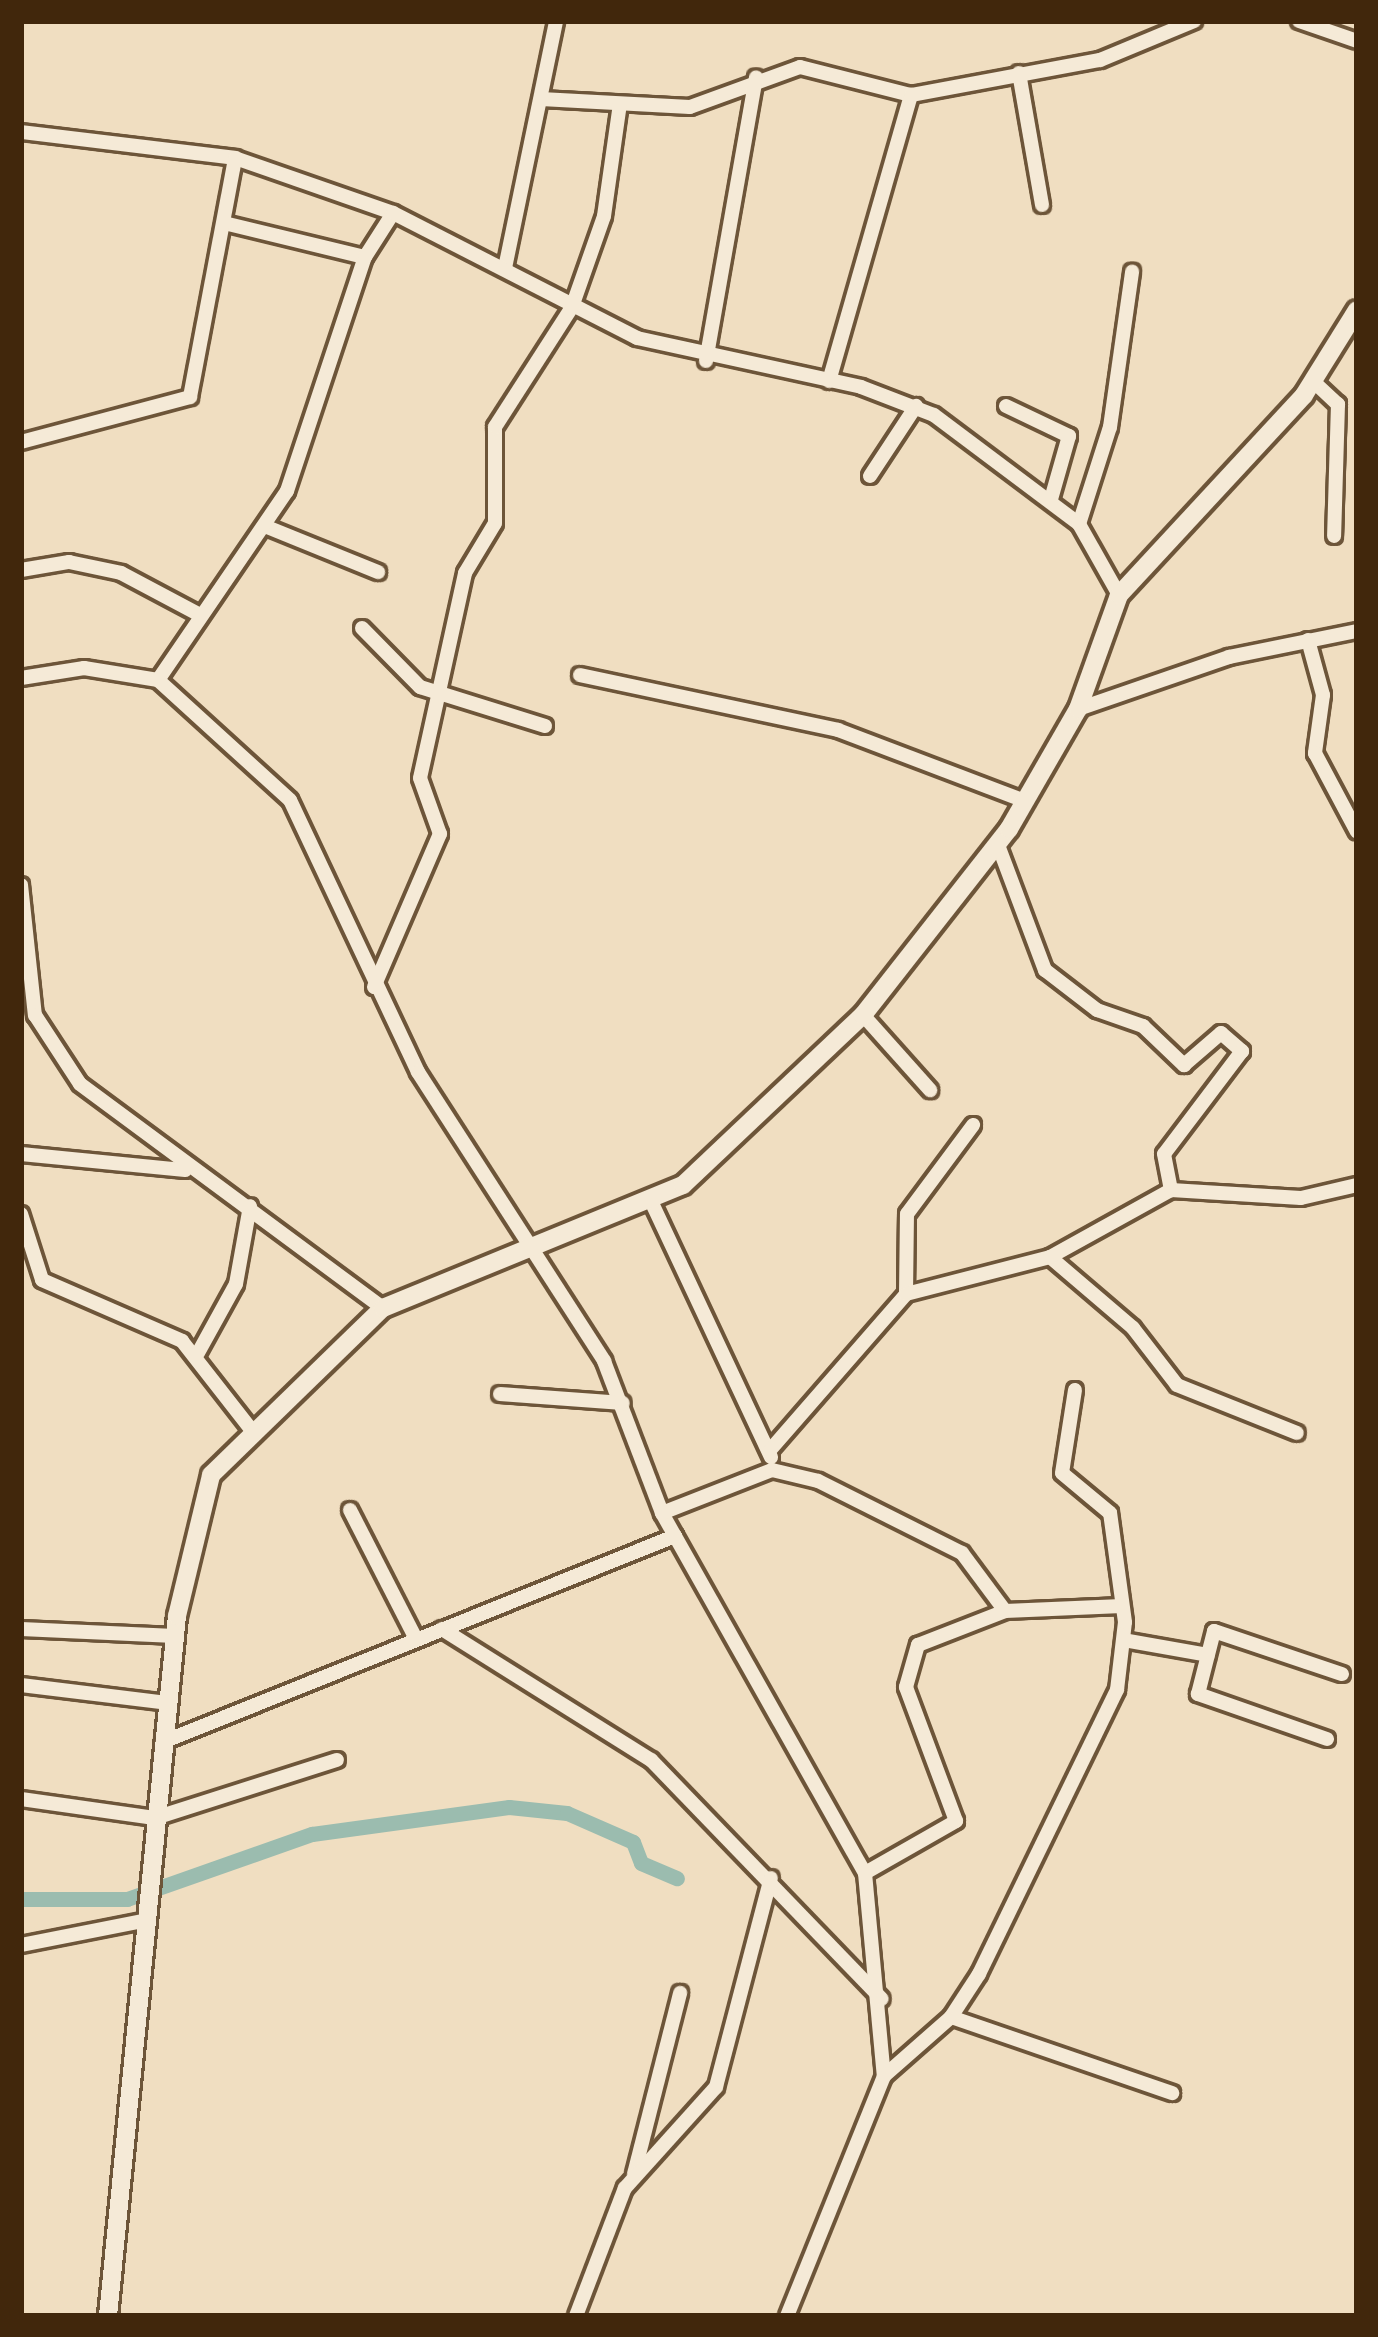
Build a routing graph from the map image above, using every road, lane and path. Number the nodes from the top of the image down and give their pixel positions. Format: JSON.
{"nodes":[{"id":1,"x":556,"y":21,"type":"edge"},
{"id":2,"x":1194,"y":21,"type":"edge"},
{"id":3,"x":1299,"y":21,"type":"edge"},
{"id":4,"x":1337,"y":27,"type":"edge"},
{"id":5,"x":1357,"y":41,"type":"edge"},
{"id":6,"x":1019,"y":73,"type":"junction"},
{"id":7,"x":755,"y":77,"type":"junction"},
{"id":8,"x":911,"y":95,"type":"junction"},
{"id":9,"x":541,"y":99,"type":"junction"},
{"id":10,"x":620,"y":104,"type":"junction"},
{"id":11,"x":21,"y":132,"type":"edge"},
{"id":12,"x":235,"y":158,"type":"junction"},
{"id":13,"x":1042,"y":205,"type":"dead end"},
{"id":14,"x":393,"y":213,"type":"junction"},
{"id":15,"x":224,"y":223,"type":"junction"},
{"id":16,"x":365,"y":257,"type":"junction"},
{"id":17,"x":506,"y":268,"type":"junction"},
{"id":18,"x":1132,"y":272,"type":"dead end"},
{"id":19,"x":572,"y":308,"type":"junction"},
{"id":20,"x":1357,"y":310,"type":"edge"},
{"id":21,"x":706,"y":361,"type":"junction"},
{"id":22,"x":829,"y":381,"type":"junction"},
{"id":23,"x":1314,"y":382,"type":"junction"},
{"id":24,"x":916,"y":406,"type":"junction"},
{"id":25,"x":1006,"y":406,"type":"dead end"},
{"id":26,"x":21,"y":442,"type":"edge"},
{"id":27,"x":870,"y":476,"type":"dead end"},
{"id":28,"x":1051,"y":499,"type":"junction"},
{"id":29,"x":1079,"y":524,"type":"junction"},
{"id":30,"x":267,"y":527,"type":"junction"},
{"id":31,"x":1334,"y":536,"type":"dead end"},
{"id":32,"x":21,"y":570,"type":"edge"},
{"id":33,"x":378,"y":572,"type":"dead end"},
{"id":34,"x":1119,"y":595,"type":"junction"},
{"id":35,"x":200,"y":615,"type":"junction"},
{"id":36,"x":362,"y":628,"type":"dead end"},
{"id":37,"x":1357,"y":631,"type":"edge"},
{"id":38,"x":1308,"y":640,"type":"junction"},
{"id":39,"x":580,"y":674,"type":"dead end"},
{"id":40,"x":21,"y":677,"type":"edge"},
{"id":41,"x":158,"y":680,"type":"junction"},
{"id":42,"x":444,"y":698,"type":"junction"},
{"id":43,"x":1078,"y":709,"type":"junction"},
{"id":44,"x":545,"y":726,"type":"dead end"},
{"id":45,"x":1025,"y":801,"type":"junction"},
{"id":46,"x":1357,"y":832,"type":"edge"},
{"id":47,"x":998,"y":845,"type":"junction"},
{"id":48,"x":21,"y":885,"type":"edge"},
{"id":49,"x":23,"y":925,"type":"edge"},
{"id":50,"x":374,"y":987,"type":"junction"},
{"id":51,"x":862,"y":1015,"type":"junction"},
{"id":52,"x":930,"y":1090,"type":"dead end"},
{"id":53,"x":973,"y":1125,"type":"dead end"},
{"id":54,"x":21,"y":1154,"type":"edge"},
{"id":55,"x":190,"y":1170,"type":"junction"},
{"id":56,"x":1357,"y":1185,"type":"edge"},
{"id":57,"x":1171,"y":1190,"type":"junction"},
{"id":58,"x":651,"y":1202,"type":"junction"},
{"id":59,"x":250,"y":1206,"type":"junction"},
{"id":60,"x":21,"y":1214,"type":"edge"},
{"id":61,"x":534,"y":1255,"type":"junction"},
{"id":62,"x":1050,"y":1257,"type":"junction"},
{"id":63,"x":906,"y":1294,"type":"junction"},
{"id":64,"x":383,"y":1308,"type":"junction"},
{"id":65,"x":198,"y":1353,"type":"junction"},
{"id":66,"x":1075,"y":1390,"type":"dead end"},
{"id":67,"x":500,"y":1394,"type":"dead end"},
{"id":68,"x":623,"y":1403,"type":"junction"},
{"id":69,"x":253,"y":1432,"type":"junction"},
{"id":70,"x":1297,"y":1433,"type":"dead end"},
{"id":71,"x":770,"y":1449,"type":"junction"},
{"id":72,"x":772,"y":1470,"type":"junction"},
{"id":73,"x":350,"y":1510,"type":"dead end"},
{"id":74,"x":662,"y":1513,"type":"junction"},
{"id":75,"x":675,"y":1536,"type":"junction"},
{"id":76,"x":1122,"y":1606,"type":"junction"},
{"id":77,"x":1004,"y":1611,"type":"junction"},
{"id":78,"x":21,"y":1629,"type":"edge"},
{"id":79,"x":442,"y":1629,"type":"junction"},
{"id":80,"x":175,"y":1636,"type":"junction"},
{"id":81,"x":416,"y":1639,"type":"junction"},
{"id":82,"x":1124,"y":1640,"type":"junction"},
{"id":83,"x":1208,"y":1655,"type":"junction"},
{"id":84,"x":1342,"y":1674,"type":"dead end"},
{"id":85,"x":21,"y":1685,"type":"edge"},
{"id":86,"x":166,"y":1703,"type":"junction"},
{"id":87,"x":1327,"y":1739,"type":"dead end"},
{"id":88,"x":163,"y":1742,"type":"junction"},
{"id":89,"x":337,"y":1760,"type":"dead end"},
{"id":90,"x":21,"y":1799,"type":"edge"},
{"id":91,"x":155,"y":1818,"type":"junction"},
{"id":92,"x":865,"y":1873,"type":"junction"},
{"id":93,"x":771,"y":1878,"type":"junction"},
{"id":94,"x":147,"y":1920,"type":"junction"},
{"id":95,"x":21,"y":1945,"type":"edge"},
{"id":96,"x":680,"y":1993,"type":"dead end"},
{"id":97,"x":882,"y":1999,"type":"junction"},
{"id":98,"x":951,"y":2017,"type":"junction"},
{"id":99,"x":884,"y":2076,"type":"junction"},
{"id":100,"x":1172,"y":2093,"type":"dead end"},
{"id":101,"x":634,"y":2174,"type":"junction"},
{"id":102,"x":108,"y":2316,"type":"edge"},
{"id":103,"x":576,"y":2316,"type":"edge"},
{"id":104,"x":787,"y":2316,"type":"edge"}],
"edges":[{"from":1,"to":9,"type":"street"},
{"from":2,"to":6,"type":"street"},
{"from":3,"to":4,"type":"street"},
{"from":4,"to":5,"type":"street"},
{"from":6,"to":8,"type":"street"},
{"from":6,"to":13,"type":"street"},
{"from":7,"to":8,"type":"street"},
{"from":7,"to":10,"type":"street"},
{"from":7,"to":21,"type":"street"},
{"from":8,"to":22,"type":"street"},
{"from":9,"to":10,"type":"street"},
{"from":9,"to":17,"type":"street"},
{"from":10,"to":19,"type":"street"},
{"from":11,"to":12,"type":"street"},
{"from":12,"to":14,"type":"street"},
{"from":12,"to":15,"type":"street"},
{"from":14,"to":16,"type":"street"},
{"from":14,"to":17,"type":"street"},
{"from":15,"to":16,"type":"street"},
{"from":15,"to":26,"type":"street"},
{"from":16,"to":30,"type":"street"},
{"from":17,"to":19,"type":"street"},
{"from":18,"to":29,"type":"street"},
{"from":19,"to":21,"type":"street"},
{"from":19,"to":42,"type":"street"},
{"from":20,"to":23,"type":"street"},
{"from":21,"to":22,"type":"street"},
{"from":22,"to":24,"type":"street"},
{"from":23,"to":31,"type":"street"},
{"from":23,"to":34,"type":"street"},
{"from":24,"to":27,"type":"street"},
{"from":24,"to":28,"type":"street"},
{"from":25,"to":28,"type":"street"},
{"from":28,"to":29,"type":"street"},
{"from":29,"to":34,"type":"street"},
{"from":30,"to":33,"type":"street"},
{"from":30,"to":35,"type":"street"},
{"from":32,"to":35,"type":"street"},
{"from":34,"to":43,"type":"street"},
{"from":35,"to":41,"type":"street"},
{"from":36,"to":42,"type":"street"},
{"from":37,"to":38,"type":"street"},
{"from":38,"to":43,"type":"street"},
{"from":38,"to":46,"type":"street"},
{"from":39,"to":45,"type":"street"},
{"from":40,"to":41,"type":"street"},
{"from":41,"to":50,"type":"street"},
{"from":42,"to":44,"type":"street"},
{"from":42,"to":50,"type":"street"},
{"from":43,"to":45,"type":"street"},
{"from":45,"to":47,"type":"street"},
{"from":47,"to":51,"type":"street"},
{"from":47,"to":57,"type":"street"},
{"from":48,"to":49,"type":"street"},
{"from":49,"to":55,"type":"street"},
{"from":50,"to":61,"type":"street"},
{"from":51,"to":52,"type":"street"},
{"from":51,"to":58,"type":"street"},
{"from":53,"to":63,"type":"street"},
{"from":54,"to":55,"type":"street"},
{"from":55,"to":59,"type":"street"},
{"from":56,"to":57,"type":"street"},
{"from":57,"to":62,"type":"street"},
{"from":58,"to":61,"type":"street"},
{"from":58,"to":71,"type":"street"},
{"from":59,"to":64,"type":"street"},
{"from":59,"to":65,"type":"street"},
{"from":60,"to":65,"type":"street"},
{"from":61,"to":64,"type":"street"},
{"from":61,"to":68,"type":"street"},
{"from":62,"to":63,"type":"street"},
{"from":62,"to":70,"type":"street"},
{"from":63,"to":71,"type":"street"},
{"from":64,"to":69,"type":"street"},
{"from":65,"to":69,"type":"street"},
{"from":66,"to":76,"type":"street"},
{"from":67,"to":68,"type":"street"},
{"from":68,"to":74,"type":"street"},
{"from":69,"to":80,"type":"street"},
{"from":71,"to":72,"type":"street"},
{"from":72,"to":74,"type":"street"},
{"from":72,"to":77,"type":"street"},
{"from":73,"to":81,"type":"street"},
{"from":74,"to":75,"type":"street"},
{"from":75,"to":79,"type":"street"},
{"from":75,"to":92,"type":"street"},
{"from":76,"to":77,"type":"street"},
{"from":76,"to":82,"type":"street"},
{"from":77,"to":92,"type":"street"},
{"from":78,"to":80,"type":"street"},
{"from":79,"to":81,"type":"street"},
{"from":79,"to":93,"type":"street"},
{"from":80,"to":86,"type":"street"},
{"from":81,"to":88,"type":"street"},
{"from":82,"to":83,"type":"street"},
{"from":82,"to":98,"type":"street"},
{"from":83,"to":84,"type":"street"},
{"from":83,"to":87,"type":"street"},
{"from":85,"to":86,"type":"street"},
{"from":86,"to":88,"type":"street"},
{"from":88,"to":91,"type":"street"},
{"from":89,"to":91,"type":"street"},
{"from":90,"to":91,"type":"street"},
{"from":91,"to":94,"type":"street"},
{"from":92,"to":97,"type":"street"},
{"from":93,"to":97,"type":"street"},
{"from":93,"to":101,"type":"street"},
{"from":94,"to":95,"type":"street"},
{"from":94,"to":102,"type":"street"},
{"from":96,"to":101,"type":"street"},
{"from":97,"to":99,"type":"street"},
{"from":98,"to":99,"type":"street"},
{"from":98,"to":100,"type":"street"},
{"from":99,"to":104,"type":"street"},
{"from":101,"to":103,"type":"street"}]}
